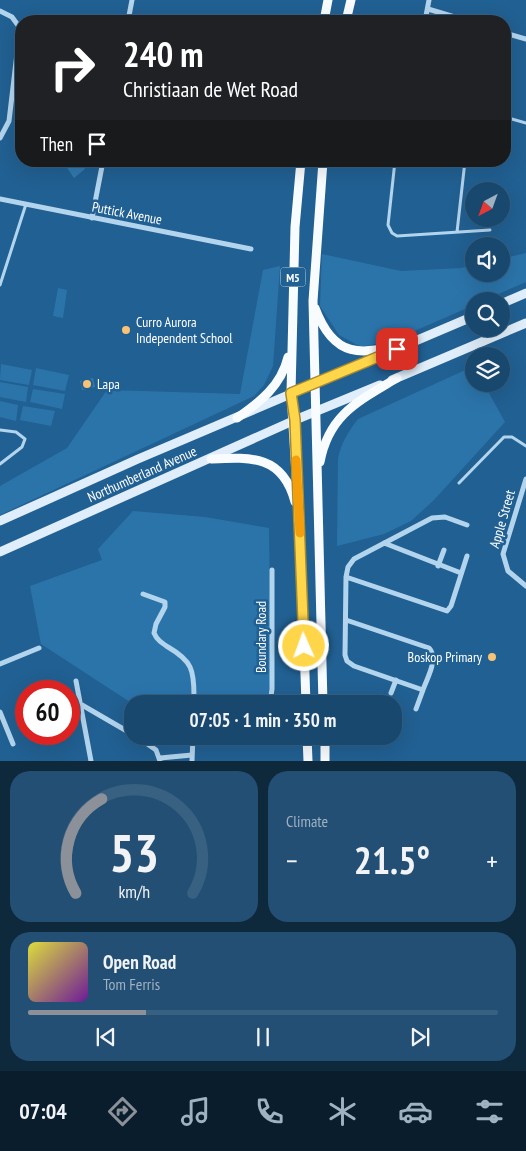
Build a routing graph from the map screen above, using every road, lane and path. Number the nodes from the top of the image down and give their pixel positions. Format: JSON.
{"nodes":[{"id":1,"x":132,"y":0,"type":"edge"},
{"id":2,"x":328,"y":0,"type":"edge"},
{"id":3,"x":351,"y":0,"type":"edge"},
{"id":4,"x":429,"y":0,"type":"edge"},
{"id":5,"x":428,"y":9,"type":"junction"},
{"id":6,"x":0,"y":11,"type":"edge"},
{"id":7,"x":129,"y":15,"type":"edge"},
{"id":8,"x":325,"y":15,"type":"edge"},
{"id":9,"x":347,"y":15,"type":"edge"},
{"id":10,"x":426,"y":15,"type":"edge"},
{"id":11,"x":448,"y":15,"type":"edge"},
{"id":12,"x":15,"y":19,"type":"edge"},
{"id":13,"x":511,"y":34,"type":"edge"},
{"id":14,"x":526,"y":39,"type":"edge"},
{"id":15,"x":15,"y":72,"type":"edge"},
{"id":16,"x":511,"y":119,"type":"edge"},
{"id":17,"x":526,"y":123,"type":"edge"},
{"id":18,"x":0,"y":138,"type":"edge"},
{"id":19,"x":101,"y":167,"type":"edge"},
{"id":20,"x":300,"y":167,"type":"edge"},
{"id":21,"x":323,"y":167,"type":"edge"},
{"id":22,"x":394,"y":167,"type":"edge"},
{"id":23,"x":464,"y":167,"type":"edge"},
{"id":24,"x":0,"y":199,"type":"edge"},
{"id":25,"x":26,"y":204,"type":"junction"},
{"id":26,"x":92,"y":218,"type":"junction"},
{"id":27,"x":490,"y":230,"type":"dead end"},
{"id":28,"x":457,"y":232,"type":"junction"},
{"id":29,"x":251,"y":249,"type":"dead end"},
{"id":30,"x":0,"y":285,"type":"edge"},
{"id":31,"x":526,"y":293,"type":"edge"},
{"id":32,"x":510,"y":300,"type":"edge"},
{"id":33,"x":313,"y":301,"type":"junction"},
{"id":34,"x":465,"y":320,"type":"edge"},
{"id":35,"x":526,"y":324,"type":"edge"},
{"id":36,"x":414,"y":342,"type":"junction"},
{"id":37,"x":291,"y":347,"type":"junction"},
{"id":38,"x":397,"y":378,"type":"junction"},
{"id":39,"x":314,"y":384,"type":"junction"},
{"id":40,"x":291,"y":393,"type":"junction"},
{"id":41,"x":316,"y":412,"type":"junction"},
{"id":42,"x":237,"y":418,"type":"junction"},
{"id":43,"x":295,"y":420,"type":"junction"},
{"id":44,"x":0,"y":430,"type":"edge"},
{"id":45,"x":526,"y":446,"type":"edge"},
{"id":46,"x":211,"y":459,"type":"junction"},
{"id":47,"x":0,"y":464,"type":"edge"},
{"id":48,"x":526,"y":479,"type":"edge"},
{"id":49,"x":317,"y":481,"type":"junction"},
{"id":50,"x":460,"y":483,"type":"dead end"},
{"id":51,"x":299,"y":519,"type":"junction"},
{"id":52,"x":0,"y":521,"type":"edge"},
{"id":53,"x":466,"y":525,"type":"dead end"},
{"id":54,"x":384,"y":543,"type":"junction"},
{"id":55,"x":444,"y":550,"type":"dead end"},
{"id":56,"x":0,"y":552,"type":"edge"},
{"id":57,"x":467,"y":556,"type":"dead end"},
{"id":58,"x":438,"y":566,"type":"junction"},
{"id":59,"x":272,"y":570,"type":"dead end"},
{"id":60,"x":461,"y":574,"type":"junction"},
{"id":61,"x":346,"y":577,"type":"junction"},
{"id":62,"x":526,"y":586,"type":"edge"},
{"id":63,"x":143,"y":594,"type":"dead end"},
{"id":64,"x":346,"y":620,"type":"junction"},
{"id":65,"x":39,"y":648,"type":"dead end"},
{"id":66,"x":0,"y":664,"type":"edge"},
{"id":67,"x":396,"y":680,"type":"junction"},
{"id":68,"x":423,"y":690,"type":"junction"},
{"id":69,"x":391,"y":693,"type":"dead end"},
{"id":70,"x":194,"y":695,"type":"edge"},
{"id":71,"x":271,"y":695,"type":"edge"},
{"id":72,"x":306,"y":695,"type":"edge"},
{"id":73,"x":324,"y":695,"type":"edge"},
{"id":74,"x":80,"y":697,"type":"edge"},
{"id":75,"x":82,"y":705,"type":"junction"},
{"id":76,"x":416,"y":709,"type":"dead end"},
{"id":77,"x":0,"y":712,"type":"edge"},
{"id":78,"x":124,"y":729,"type":"edge"},
{"id":79,"x":12,"y":744,"type":"dead end"},
{"id":80,"x":149,"y":745,"type":"edge"},
{"id":81,"x":193,"y":745,"type":"edge"},
{"id":82,"x":307,"y":745,"type":"edge"},
{"id":83,"x":324,"y":745,"type":"edge"},
{"id":84,"x":192,"y":758,"type":"edge"},
{"id":85,"x":160,"y":759,"type":"edge"},
{"id":86,"x":92,"y":761,"type":"edge"},
{"id":87,"x":308,"y":761,"type":"edge"},
{"id":88,"x":325,"y":761,"type":"edge"}],
"edges":[{"from":1,"to":7,"type":"street"},
{"from":2,"to":8,"type":"main road"},
{"from":3,"to":9,"type":"main road"},
{"from":4,"to":5,"type":"street"},
{"from":5,"to":10,"type":"street"},
{"from":5,"to":11,"type":"street"},
{"from":6,"to":12,"type":"street"},
{"from":13,"to":14,"type":"street"},
{"from":15,"to":18,"type":"street"},
{"from":16,"to":17,"type":"lane"},
{"from":19,"to":26,"type":"street"},
{"from":20,"to":37,"type":"main road","number":"M5"},
{"from":21,"to":33,"type":"main road","number":"M5"},
{"from":22,"to":28,"type":"lane"},
{"from":23,"to":28,"type":"lane"},
{"from":24,"to":25,"type":"street","name":"Puttick Avenue"},
{"from":25,"to":26,"type":"street","name":"Puttick Avenue"},
{"from":25,"to":30,"type":"lane"},
{"from":26,"to":29,"type":"street","name":"Puttick Avenue"},
{"from":27,"to":28,"type":"lane"},
{"from":31,"to":32,"type":"main road"},
{"from":33,"to":36,"type":"main road"},
{"from":33,"to":39,"type":"main road","number":"M5"},
{"from":34,"to":36,"type":"main road","name":"Northumberland Avenue"},
{"from":35,"to":38,"type":"main road","name":"Northumberland Avenue"},
{"from":36,"to":39,"type":"main road","name":"Northumberland Avenue"},
{"from":37,"to":40,"type":"main road","number":"M5"},
{"from":37,"to":42,"type":"main road"},
{"from":38,"to":41,"type":"main road","name":"Northumberland Avenue"},
{"from":38,"to":49,"type":"main road"},
{"from":39,"to":40,"type":"main road","name":"Northumberland Avenue"},
{"from":39,"to":41,"type":"main road","number":"M5"},
{"from":40,"to":42,"type":"main road","name":"Northumberland Avenue"},
{"from":40,"to":43,"type":"main road","number":"M5"},
{"from":41,"to":43,"type":"main road","name":"Northumberland Avenue"},
{"from":41,"to":49,"type":"main road","number":"M5"},
{"from":42,"to":52,"type":"main road","name":"Northumberland Avenue"},
{"from":43,"to":46,"type":"main road","name":"Northumberland Avenue"},
{"from":43,"to":51,"type":"main road","number":"M5"},
{"from":44,"to":47,"type":"lane"},
{"from":45,"to":50,"type":"lane"},
{"from":46,"to":51,"type":"main road"},
{"from":46,"to":56,"type":"main road","name":"Northumberland Avenue"},
{"from":48,"to":62,"type":"street","name":"Apple Street"},
{"from":49,"to":73,"type":"main road","number":"M5"},
{"from":51,"to":72,"type":"main road","number":"M5"},
{"from":53,"to":54,"type":"street"},
{"from":54,"to":58,"type":"street"},
{"from":54,"to":61,"type":"street"},
{"from":55,"to":58,"type":"street"},
{"from":57,"to":60,"type":"street"},
{"from":58,"to":60,"type":"street"},
{"from":59,"to":71,"type":"street","name":"Boundary Road"},
{"from":60,"to":61,"type":"street"},
{"from":61,"to":64,"type":"street"},
{"from":63,"to":70,"type":"street"},
{"from":64,"to":67,"type":"street"},
{"from":64,"to":68,"type":"street"},
{"from":65,"to":66,"type":"street"},
{"from":67,"to":68,"type":"street"},
{"from":67,"to":69,"type":"street"},
{"from":68,"to":76,"type":"street"},
{"from":74,"to":75,"type":"street"},
{"from":75,"to":78,"type":"street"},
{"from":75,"to":86,"type":"street"},
{"from":77,"to":79,"type":"street"},
{"from":80,"to":85,"type":"street"},
{"from":81,"to":84,"type":"street"},
{"from":82,"to":87,"type":"main road"},
{"from":83,"to":88,"type":"main road"},
{"from":84,"to":85,"type":"street"}]}
